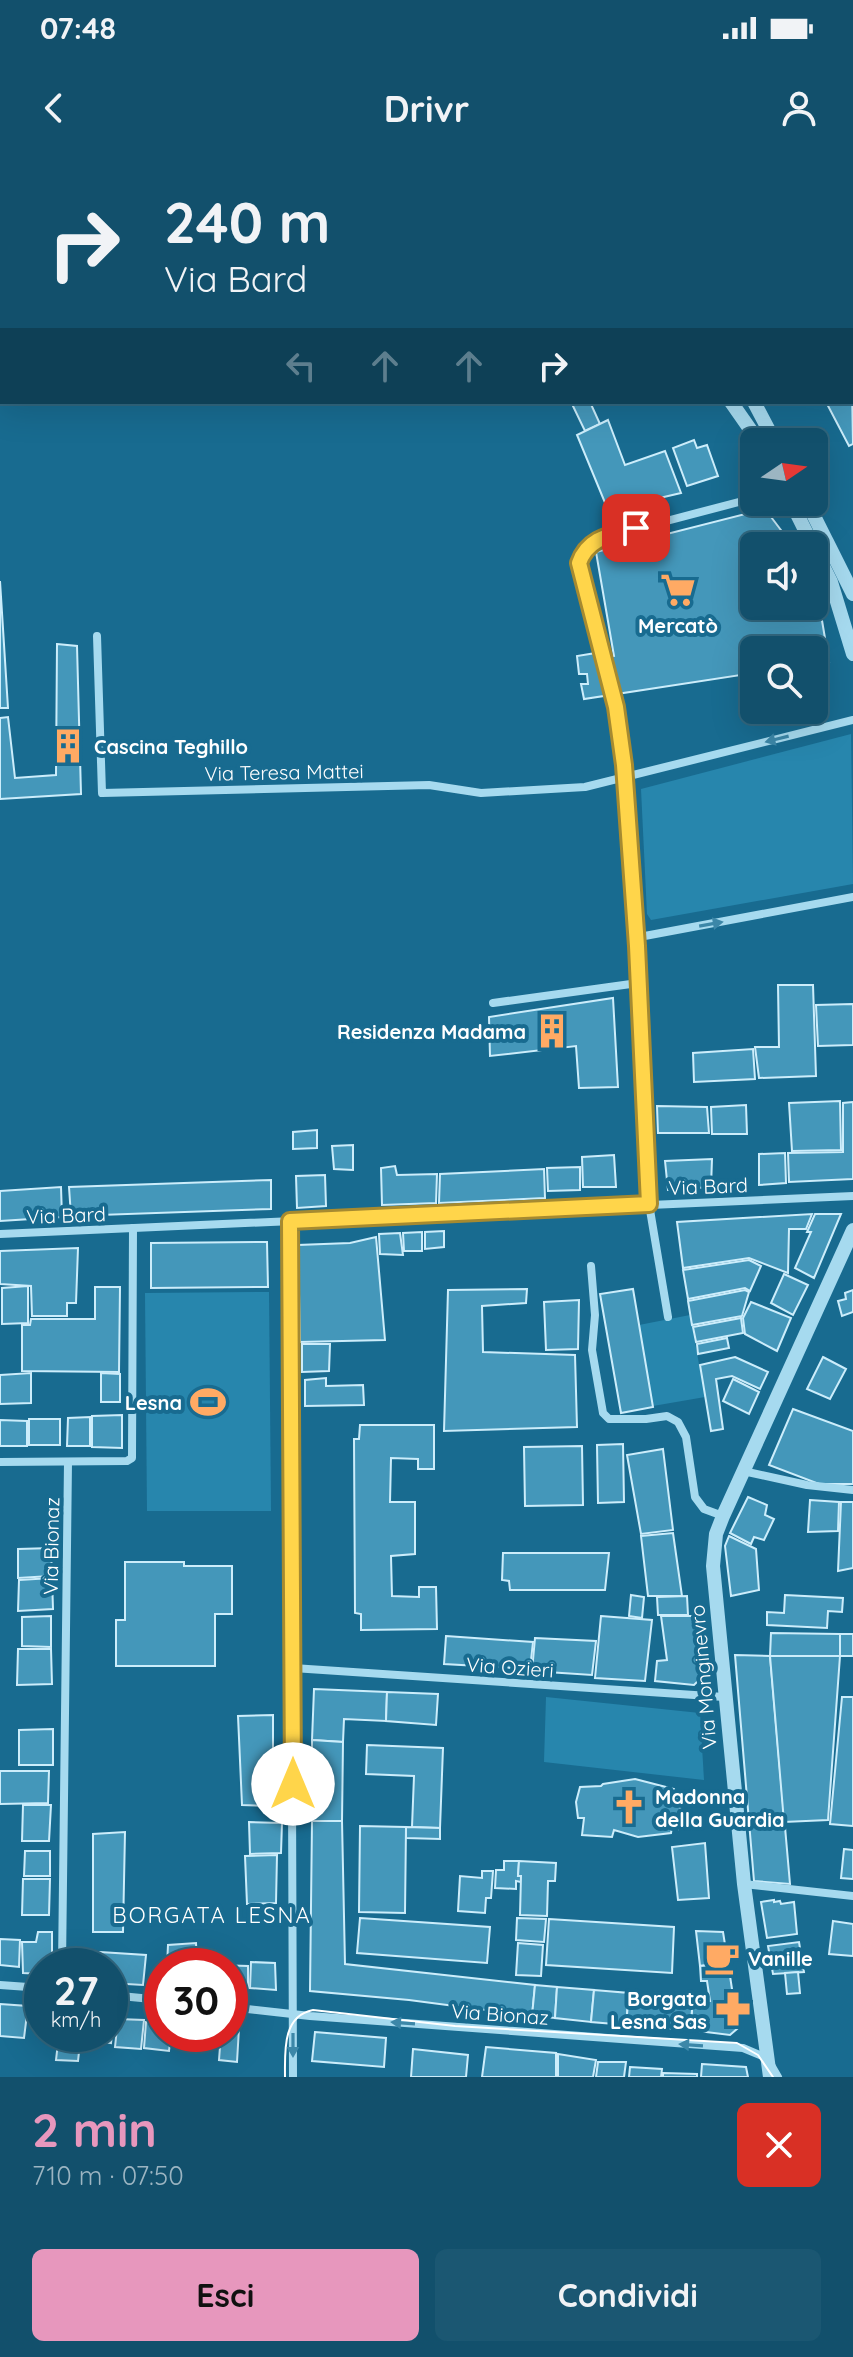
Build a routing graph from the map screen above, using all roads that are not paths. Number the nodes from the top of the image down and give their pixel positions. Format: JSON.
{"nodes":[{"id":1,"x":732,"y":404,"type":"edge"},
{"id":2,"x":755,"y":404,"type":"edge"},
{"id":3,"x":749,"y":428,"type":"edge"},
{"id":4,"x":768,"y":428,"type":"edge"},
{"id":5,"x":740,"y":502,"type":"edge"},
{"id":6,"x":798,"y":516,"type":"edge"},
{"id":7,"x":814,"y":516,"type":"edge"},
{"id":8,"x":853,"y":594,"type":"edge"},
{"id":9,"x":97,"y":636,"type":"dead end"},
{"id":10,"x":853,"y":654,"type":"edge"},
{"id":11,"x":853,"y":720,"type":"edge"},
{"id":12,"x":623,"y":779,"type":"junction"},
{"id":13,"x":853,"y":897,"type":"edge"},
{"id":14,"x":634,"y":938,"type":"junction"},
{"id":15,"x":638,"y":983,"type":"junction"},
{"id":16,"x":493,"y":1003,"type":"dead end"},
{"id":17,"x":853,"y":1196,"type":"edge"},
{"id":18,"x":649,"y":1204,"type":"junction"},
{"id":19,"x":290,"y":1221,"type":"junction"},
{"id":20,"x":133,"y":1228,"type":"junction"},
{"id":21,"x":853,"y":1230,"type":"edge"},
{"id":22,"x":0,"y":1234,"type":"edge"},
{"id":23,"x":591,"y":1266,"type":"dead end"},
{"id":24,"x":668,"y":1317,"type":"dead end"},
{"id":25,"x":0,"y":1462,"type":"edge"},
{"id":26,"x":68,"y":1462,"type":"junction"},
{"id":27,"x":743,"y":1471,"type":"junction"},
{"id":28,"x":853,"y":1490,"type":"edge"},
{"id":29,"x":723,"y":1516,"type":"junction"},
{"id":30,"x":293,"y":1668,"type":"junction"},
{"id":31,"x":724,"y":1697,"type":"junction"},
{"id":32,"x":744,"y":1884,"type":"junction"},
{"id":33,"x":853,"y":1896,"type":"edge"},
{"id":34,"x":62,"y":1948,"type":"edge"},
{"id":35,"x":0,"y":1985,"type":"edge"},
{"id":36,"x":24,"y":1987,"type":"edge"},
{"id":37,"x":248,"y":2009,"type":"edge"},
{"id":38,"x":293,"y":2014,"type":"junction"},
{"id":39,"x":767,"y":2058,"type":"junction"},
{"id":40,"x":293,"y":2077,"type":"edge"},
{"id":41,"x":770,"y":2077,"type":"edge"},
{"id":42,"x":778,"y":2077,"type":"edge"}],
"edges":[{"from":1,"to":3,"type":"street"},
{"from":2,"to":4,"type":"street"},
{"from":5,"to":12,"type":"street"},
{"from":6,"to":10,"type":"street"},
{"from":7,"to":8,"type":"street"},
{"from":9,"to":12,"type":"street","name":"Via Teresa Mattei"},
{"from":11,"to":12,"type":"street","name":"Via Teresa Mattei","one_way":true},
{"from":12,"to":14,"type":"street"},
{"from":14,"to":13,"type":"street","one_way":true},
{"from":14,"to":15,"type":"street"},
{"from":15,"to":16,"type":"street"},
{"from":15,"to":18,"type":"street"},
{"from":17,"to":18,"type":"street","name":"Via Bard"},
{"from":18,"to":19,"type":"street","name":"Via Bard"},
{"from":18,"to":24,"type":"street"},
{"from":19,"to":20,"type":"street","name":"Via Bard"},
{"from":19,"to":30,"type":"street"},
{"from":20,"to":22,"type":"street","name":"Via Bard"},
{"from":20,"to":26,"type":"street","name":"Via Bard"},
{"from":21,"to":27,"type":"street","name":"Via Monginevro"},
{"from":23,"to":29,"type":"street"},
{"from":25,"to":26,"type":"street"},
{"from":26,"to":34,"type":"street","name":"Via Bionaz"},
{"from":27,"to":28,"type":"street"},
{"from":27,"to":29,"type":"street","name":"Via Monginevro"},
{"from":29,"to":31,"type":"street","name":"Via Monginevro"},
{"from":30,"to":31,"type":"street","name":"Via Ozieri"},
{"from":30,"to":38,"type":"street"},
{"from":31,"to":32,"type":"street","name":"Via Monginevro"},
{"from":32,"to":33,"type":"street"},
{"from":32,"to":39,"type":"street","name":"Via Monginevro"},
{"from":35,"to":36,"type":"street"},
{"from":37,"to":38,"type":"street","name":"Via Bionaz"},
{"from":39,"to":38,"type":"street","name":"Via Bionaz","one_way":true},
{"from":38,"to":40,"type":"street","one_way":true},
{"from":39,"to":41,"type":"street","name":"Via Monginevro"},
{"from":39,"to":42,"type":"street","name":"Via Monginevro"}]}
